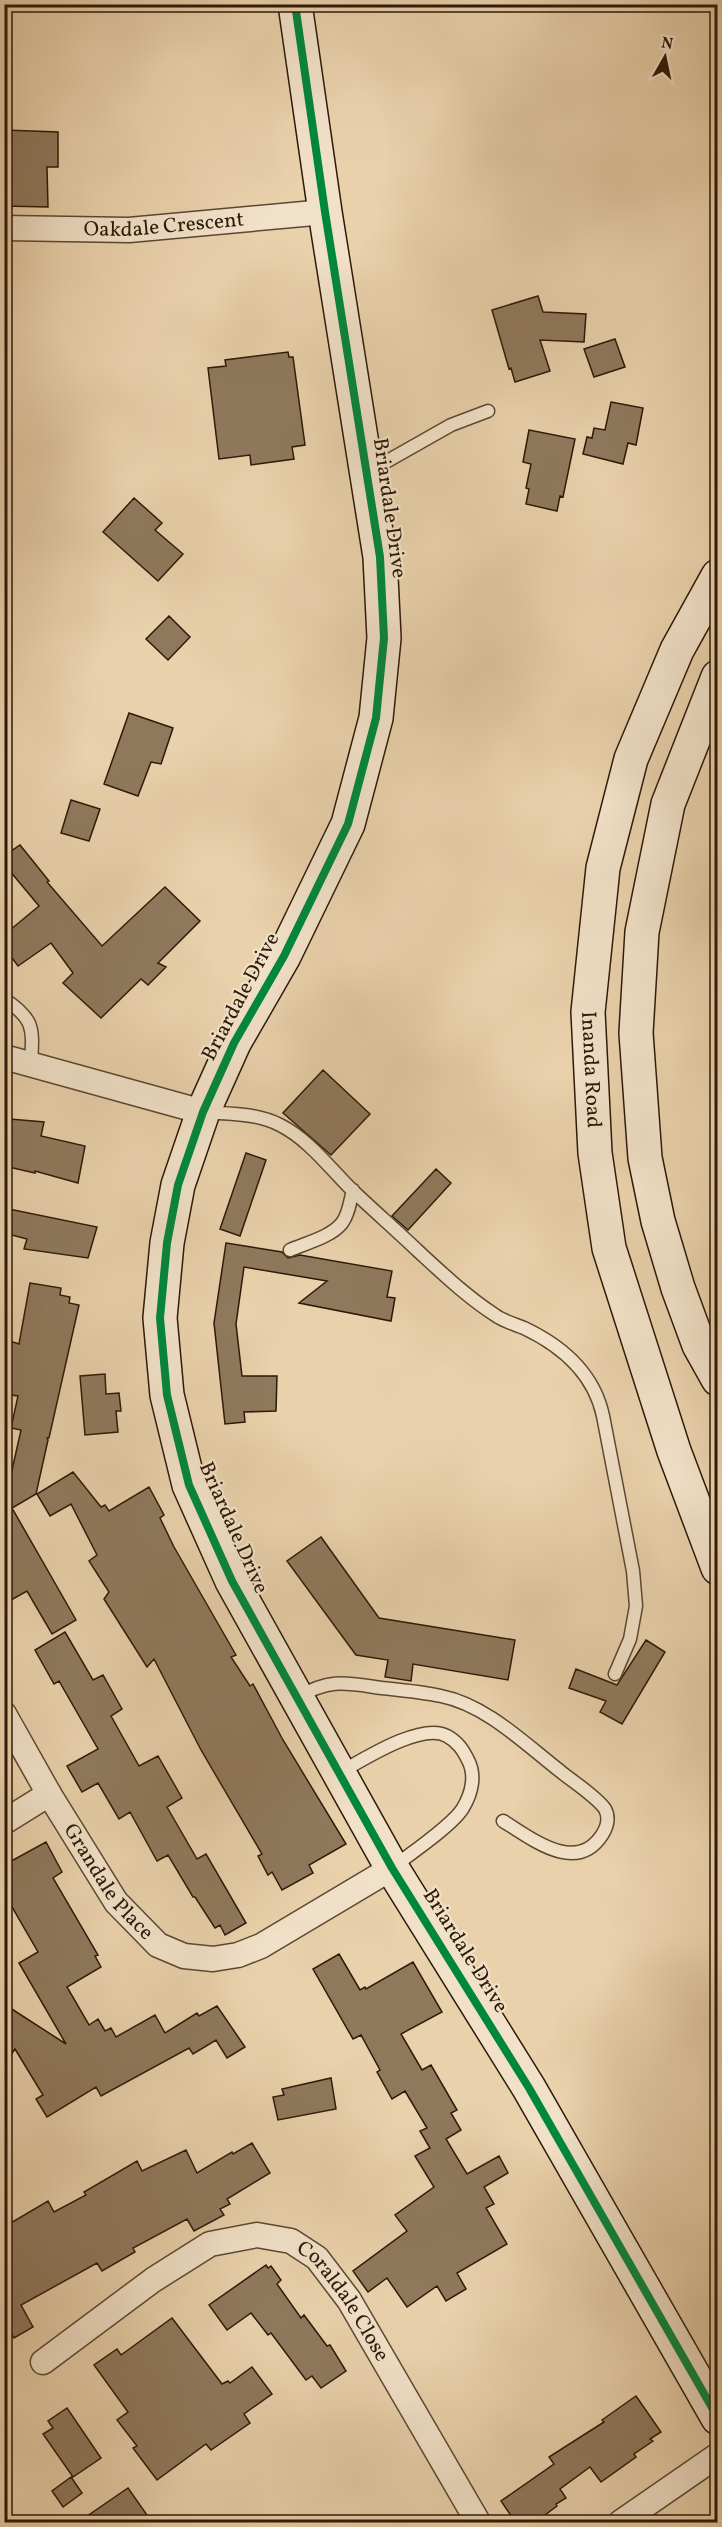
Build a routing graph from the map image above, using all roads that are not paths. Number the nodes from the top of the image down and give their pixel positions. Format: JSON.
{"nodes":[{"id":1,"x":295,"y":4,"type":"edge"},
{"id":2,"x":325,"y":212,"type":"junction"},
{"id":3,"x":4,"y":228,"type":"edge"},
{"id":4,"x":488,"y":411,"type":"dead end"},
{"id":5,"x":367,"y":472,"type":"junction"},
{"id":6,"x":717,"y":576,"type":"edge"},
{"id":7,"x":717,"y":677,"type":"edge"},
{"id":8,"x":4,"y":999,"type":"edge"},
{"id":9,"x":4,"y":1057,"type":"edge"},
{"id":10,"x":31,"y":1063,"type":"junction"},
{"id":11,"x":203,"y":1112,"type":"junction"},
{"id":12,"x":353,"y":1190,"type":"junction"},
{"id":13,"x":290,"y":1250,"type":"dead end"},
{"id":14,"x":717,"y":1379,"type":"edge"},
{"id":15,"x":717,"y":1568,"type":"edge"},
{"id":16,"x":615,"y":1674,"type":"dead end"},
{"id":17,"x":297,"y":1697,"type":"junction"},
{"id":18,"x":4,"y":1714,"type":"edge"},
{"id":19,"x":339,"y":1773,"type":"junction"},
{"id":20,"x":50,"y":1794,"type":"junction"},
{"id":21,"x":503,"y":1821,"type":"dead end"},
{"id":22,"x":4,"y":1822,"type":"edge"},
{"id":23,"x":392,"y":1868,"type":"junction"},
{"id":24,"x":43,"y":2362,"type":"dead end"},
{"id":25,"x":717,"y":2418,"type":"edge"},
{"id":26,"x":717,"y":2455,"type":"edge"},
{"id":27,"x":478,"y":2523,"type":"edge"},
{"id":28,"x":621,"y":2523,"type":"edge"}],
"edges":[{"from":1,"to":2,"type":"street","name":"Briardale Drive"},
{"from":2,"to":3,"type":"street","name":"Oakdale Crescent"},
{"from":2,"to":5,"type":"street","name":"Briardale Drive"},
{"from":4,"to":5,"type":"lane"},
{"from":5,"to":11,"type":"street","name":"Briardale Drive"},
{"from":6,"to":15,"type":"street","name":"Inanda Road"},
{"from":7,"to":14,"type":"street"},
{"from":8,"to":10,"type":"lane"},
{"from":9,"to":10,"type":"street"},
{"from":10,"to":11,"type":"street"},
{"from":11,"to":12,"type":"lane"},
{"from":11,"to":17,"type":"street","name":"Briardale Drive"},
{"from":12,"to":13,"type":"lane"},
{"from":12,"to":16,"type":"lane"},
{"from":17,"to":19,"type":"street","name":"Briardale Drive"},
{"from":17,"to":21,"type":"lane"},
{"from":18,"to":20,"type":"street","name":"Grandale Place"},
{"from":19,"to":23,"type":"street","name":"Briardale Drive"},
{"from":19,"to":23,"type":"lane"},
{"from":20,"to":22,"type":"street"},
{"from":20,"to":23,"type":"street","name":"Grandale Place"},
{"from":23,"to":25,"type":"street","name":"Briardale Drive"},
{"from":24,"to":27,"type":"street","name":"Coraldale Close"},
{"from":26,"to":28,"type":"street"}]}
